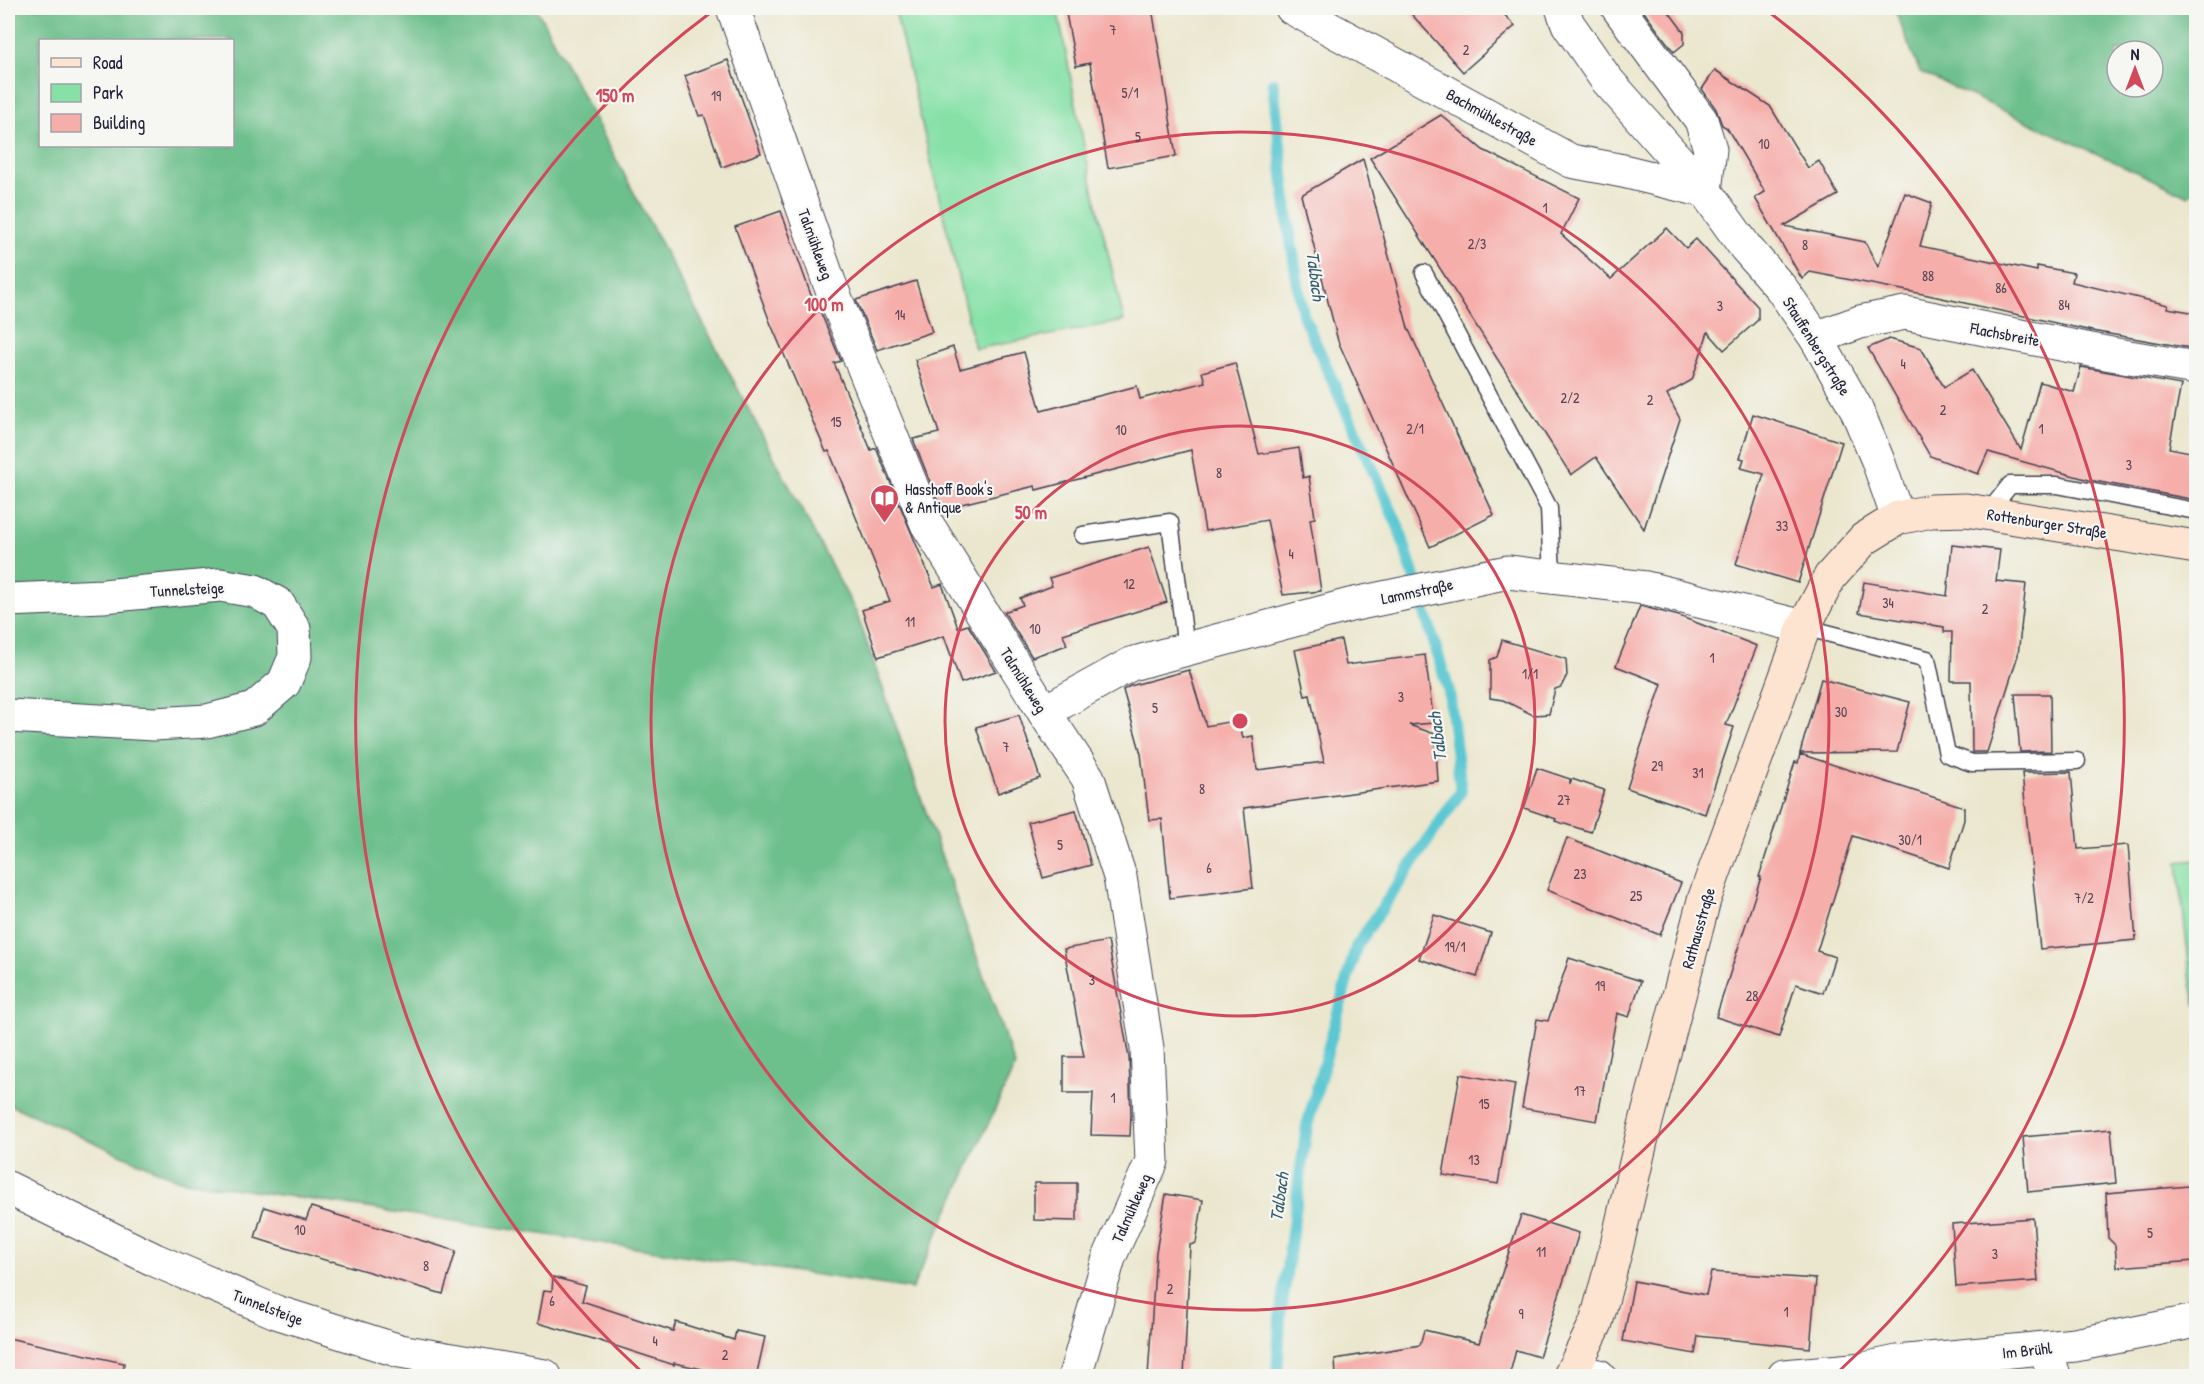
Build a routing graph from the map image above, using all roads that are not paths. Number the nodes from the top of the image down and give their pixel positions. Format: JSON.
{"nodes":[{"id":1,"x":733,"y":8,"type":"edge"},
{"id":2,"x":1292,"y":8,"type":"edge"},
{"id":3,"x":1562,"y":8,"type":"edge"},
{"id":4,"x":1618,"y":8,"type":"edge"},
{"id":5,"x":1705,"y":191,"type":"junction"},
{"id":6,"x":1424,"y":273,"type":"dead end"},
{"id":7,"x":1816,"y":338,"type":"junction"},
{"id":8,"x":2196,"y":368,"type":"edge"},
{"id":9,"x":2196,"y":511,"type":"edge"},
{"id":10,"x":1988,"y":513,"type":"junction"},
{"id":11,"x":1898,"y":518,"type":"junction"},
{"id":12,"x":1083,"y":535,"type":"dead end"},
{"id":13,"x":2196,"y":547,"type":"edge"},
{"id":14,"x":1552,"y":577,"type":"junction"},
{"id":15,"x":8,"y":600,"type":"edge"},
{"id":16,"x":1804,"y":627,"type":"junction"},
{"id":17,"x":1186,"y":649,"type":"junction"},
{"id":18,"x":1044,"y":712,"type":"junction"},
{"id":19,"x":8,"y":716,"type":"edge"},
{"id":20,"x":2077,"y":761,"type":"dead end"},
{"id":21,"x":8,"y":1188,"type":"edge"},
{"id":22,"x":2196,"y":1321,"type":"edge"},
{"id":23,"x":2050,"y":1363,"type":"edge"},
{"id":24,"x":1898,"y":1369,"type":"edge"},
{"id":25,"x":1581,"y":1375,"type":"edge"},
{"id":26,"x":545,"y":1377,"type":"edge"},
{"id":27,"x":1075,"y":1377,"type":"edge"},
{"id":28,"x":1784,"y":1377,"type":"edge"}],
"edges":[{"from":1,"to":18,"type":"street","name":"Talmühleweg"},
{"from":2,"to":5,"type":"street","name":"Bachmühlestraße"},
{"from":3,"to":5,"type":"street","name":"Stauffenbergstraße"},
{"from":4,"to":5,"type":"street"},
{"from":5,"to":7,"type":"street","name":"Stauffenbergstraße"},
{"from":6,"to":14,"type":"lane"},
{"from":7,"to":8,"type":"street","name":"Flachsbreite"},
{"from":7,"to":11,"type":"street","name":"Stauffenbergstraße"},
{"from":9,"to":10,"type":"lane"},
{"from":10,"to":11,"type":"main road","name":"Rottenburger Straße"},
{"from":10,"to":13,"type":"main road","name":"Rottenburger Straße"},
{"from":11,"to":16,"type":"main road","name":"Rathausstraße"},
{"from":12,"to":17,"type":"lane"},
{"from":14,"to":16,"type":"street","name":"Lammstraße"},
{"from":14,"to":17,"type":"street","name":"Lammstraße"},
{"from":15,"to":19,"type":"street","name":"Tunnelsteige"},
{"from":16,"to":20,"type":"lane"},
{"from":16,"to":25,"type":"main road","name":"Rathausstraße"},
{"from":17,"to":18,"type":"street","name":"Lammstraße"},
{"from":18,"to":27,"type":"street","name":"Talmühleweg"},
{"from":21,"to":26,"type":"street","name":"Tunnelsteige"},
{"from":22,"to":23,"type":"street","name":"Im Brühl"},
{"from":23,"to":24,"type":"street","name":"Im Brühl"},
{"from":24,"to":28,"type":"street","name":"Im Brühl"}]}
